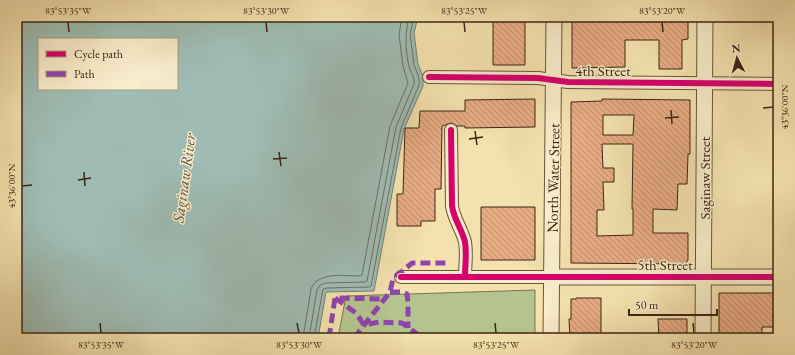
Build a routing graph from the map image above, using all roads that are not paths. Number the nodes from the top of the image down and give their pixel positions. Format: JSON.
{"nodes":[{"id":1,"x":554,"y":17,"type":"edge"},
{"id":2,"x":705,"y":17,"type":"edge"},
{"id":3,"x":429,"y":77,"type":"dead end"},
{"id":4,"x":554,"y":80,"type":"junction"},
{"id":5,"x":704,"y":84,"type":"junction"},
{"id":6,"x":778,"y":84,"type":"edge"},
{"id":7,"x":451,"y":130,"type":"dead end"},
{"id":8,"x":401,"y":277,"type":"dead end"},
{"id":9,"x":465,"y":277,"type":"junction"},
{"id":10,"x":552,"y":277,"type":"junction"},
{"id":11,"x":704,"y":277,"type":"junction"},
{"id":12,"x":778,"y":277,"type":"edge"},
{"id":13,"x":551,"y":338,"type":"edge"},
{"id":14,"x":703,"y":338,"type":"edge"}],
"edges":[{"from":1,"to":4,"type":"street","name":"North Water Street"},
{"from":2,"to":5,"type":"street","name":"Saginaw Street"},
{"from":3,"to":4,"type":"street","name":"4th Street"},
{"from":4,"to":5,"type":"street","name":"4th Street"},
{"from":4,"to":10,"type":"street","name":"North Water Street"},
{"from":5,"to":6,"type":"street","name":"4th Street"},
{"from":5,"to":11,"type":"street","name":"Saginaw Street"},
{"from":7,"to":9,"type":"street"},
{"from":8,"to":9,"type":"street"},
{"from":9,"to":10,"type":"street"},
{"from":10,"to":11,"type":"street","name":"5th Street"},
{"from":10,"to":13,"type":"street","name":"North Water Street"},
{"from":11,"to":12,"type":"street","name":"5th Street"},
{"from":11,"to":14,"type":"street","name":"Saginaw Street"}]}
